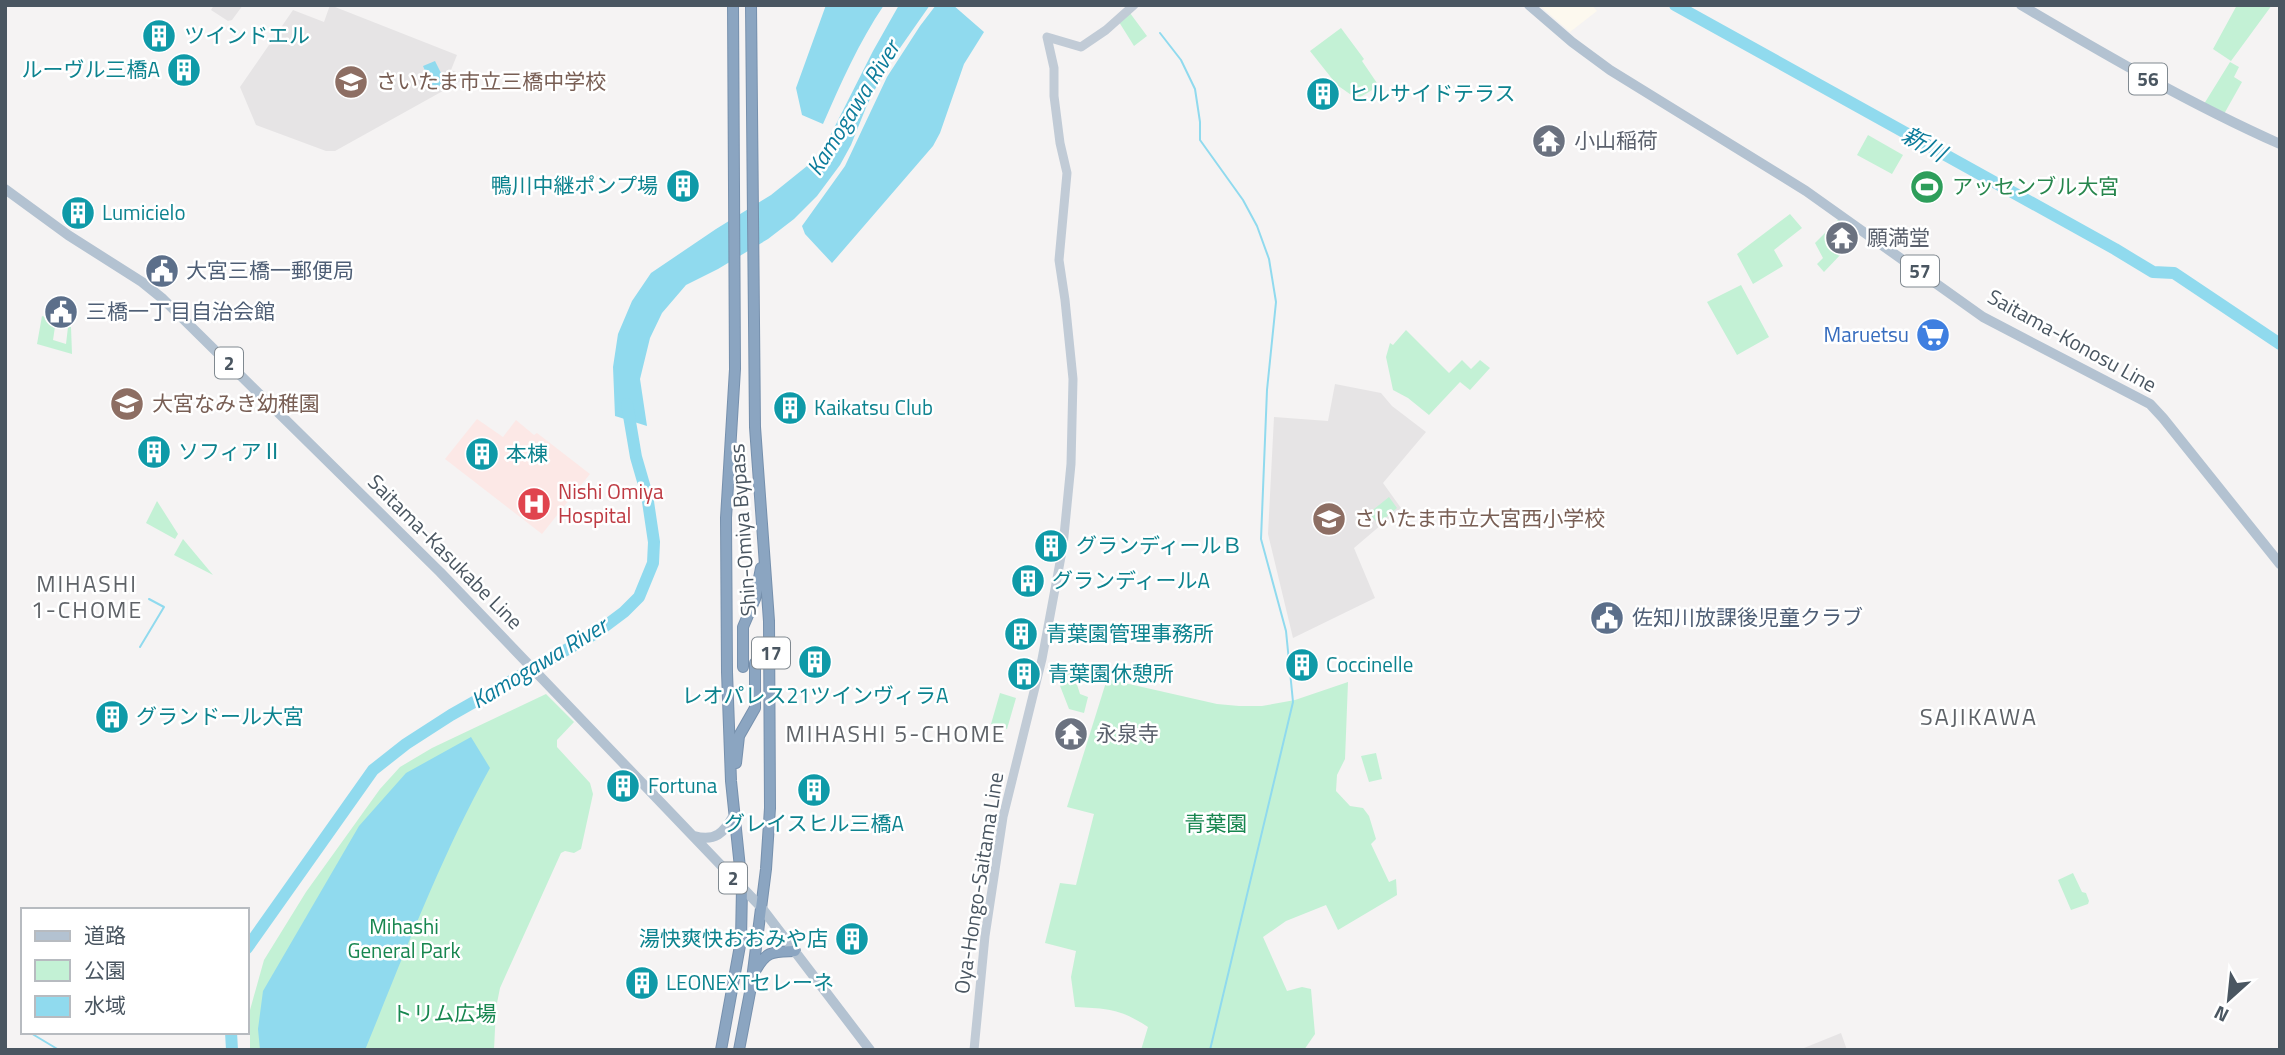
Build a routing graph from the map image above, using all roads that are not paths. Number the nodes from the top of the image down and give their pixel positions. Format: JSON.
{"nodes":[{"id":1,"x":733,"y":5,"type":"edge"},
{"id":2,"x":751,"y":5,"type":"edge"},
{"id":3,"x":1134,"y":5,"type":"edge"},
{"id":4,"x":1529,"y":5,"type":"edge"},
{"id":5,"x":2021,"y":5,"type":"edge"},
{"id":6,"x":2280,"y":144,"type":"edge"},
{"id":7,"x":5,"y":189,"type":"edge"},
{"id":8,"x":763,"y":548,"type":"junction"},
{"id":9,"x":2280,"y":564,"type":"edge"},
{"id":10,"x":755,"y":663,"type":"dead end"},
{"id":11,"x":743,"y":667,"type":"dead end"},
{"id":12,"x":732,"y":794,"type":"junction"},
{"id":13,"x":734,"y":815,"type":"junction"},
{"id":14,"x":694,"y":836,"type":"junction"},
{"id":15,"x":742,"y":887,"type":"junction"},
{"id":16,"x":761,"y":907,"type":"junction"},
{"id":17,"x":795,"y":951,"type":"junction"},
{"id":18,"x":751,"y":987,"type":"junction"},
{"id":19,"x":721,"y":1050,"type":"edge"},
{"id":20,"x":739,"y":1050,"type":"edge"},
{"id":21,"x":870,"y":1050,"type":"edge"},
{"id":22,"x":974,"y":1050,"type":"edge"}],
"edges":[{"from":1,"to":12,"type":"highway","name":"Shin-Omiya Bypass","number":"17"},
{"from":2,"to":8,"type":"highway","name":"Shin-Omiya Bypass","number":"17"},
{"from":3,"to":22,"type":"main road","name":"Oya-Hongo-Saitama Line"},
{"from":4,"to":9,"type":"main road","name":"Saitama-Konosu Line","number":"57"},
{"from":5,"to":6,"type":"main road","number":"56"},
{"from":7,"to":14,"type":"main road","name":"Saitama-Kasukabe Line","number":"2"},
{"from":8,"to":11,"type":"highway"},
{"from":8,"to":16,"type":"highway","name":"Shin-Omiya Bypass","number":"17"},
{"from":10,"to":12,"type":"highway"},
{"from":12,"to":13,"type":"highway","name":"Shin-Omiya Bypass","number":"17"},
{"from":13,"to":14,"type":"main road"},
{"from":13,"to":15,"type":"highway","name":"Shin-Omiya Bypass","number":"17"},
{"from":14,"to":15,"type":"main road","name":"Saitama-Kasukabe Line","number":"2"},
{"from":15,"to":16,"type":"main road","name":"Saitama-Kasukabe Line","number":"2"},
{"from":15,"to":19,"type":"highway","name":"Shin-Omiya Bypass","number":"17"},
{"from":16,"to":17,"type":"main road","name":"Saitama-Kasukabe Line","number":"2"},
{"from":16,"to":18,"type":"highway","name":"Shin-Omiya Bypass","number":"17"},
{"from":17,"to":18,"type":"highway"},
{"from":17,"to":21,"type":"main road","name":"Saitama-Kasukabe Line","number":"2"},
{"from":18,"to":20,"type":"highway","name":"Shin-Omiya Bypass","number":"17"}]}
